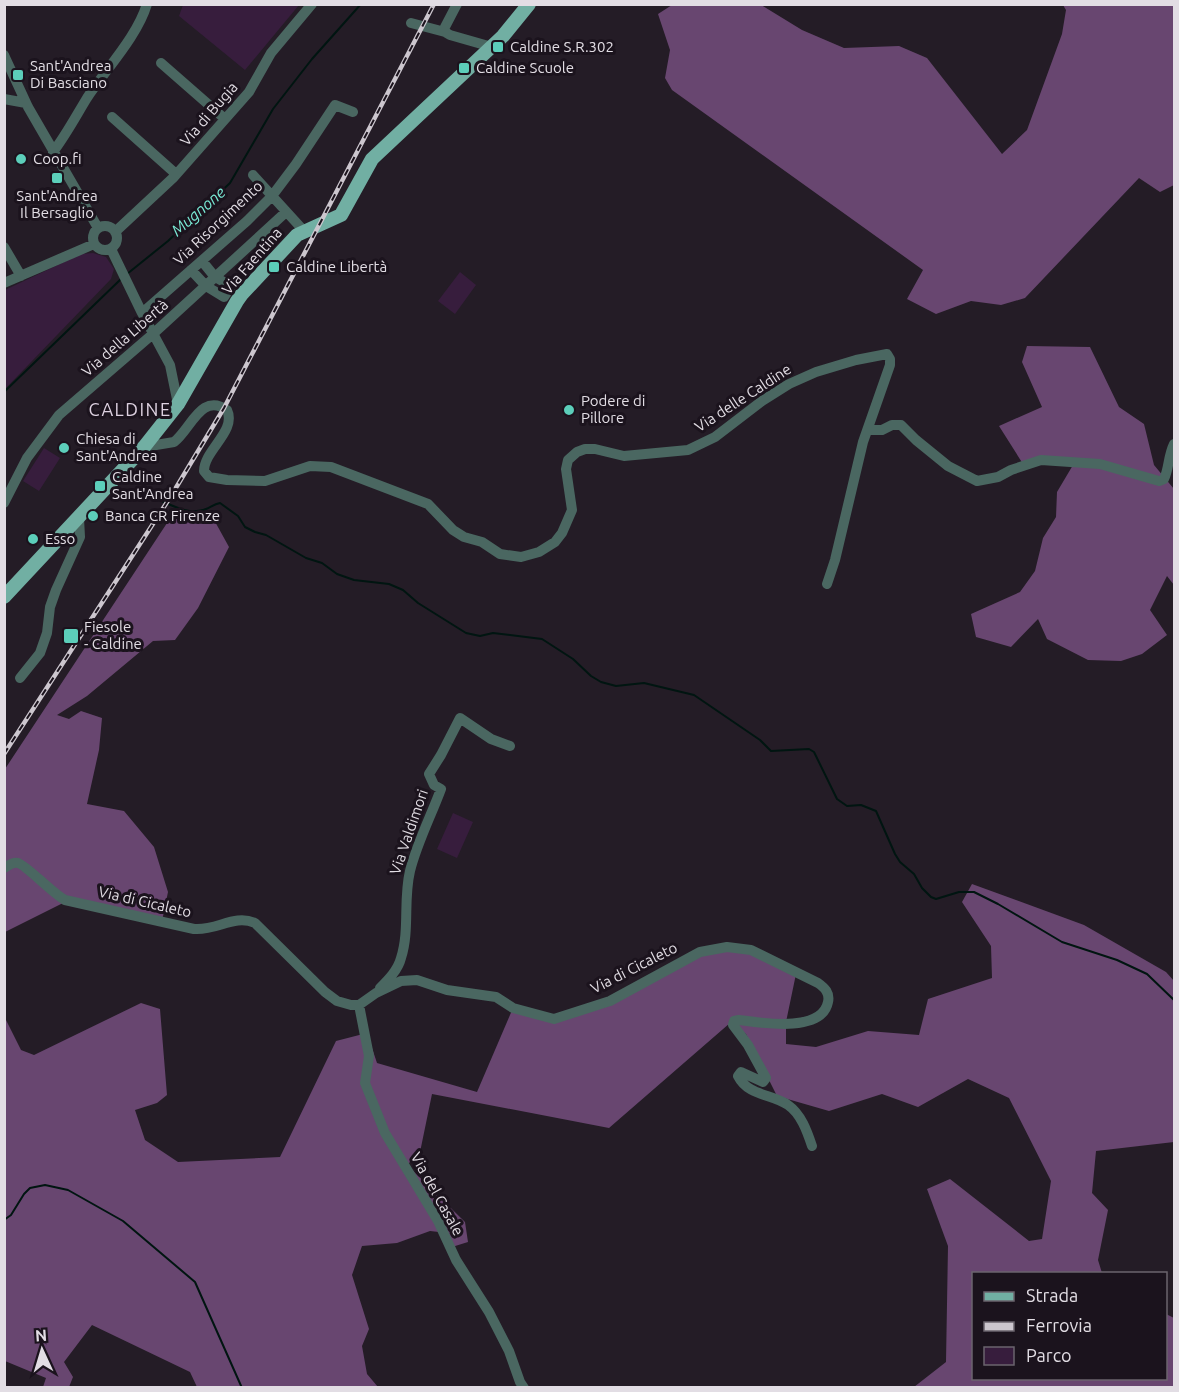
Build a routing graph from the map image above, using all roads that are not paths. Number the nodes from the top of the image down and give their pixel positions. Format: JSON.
{"nodes":[{"id":1,"x":147,"y":4,"type":"edge"},
{"id":2,"x":312,"y":4,"type":"edge"},
{"id":3,"x":457,"y":4,"type":"edge"},
{"id":4,"x":529,"y":4,"type":"edge"},
{"id":5,"x":411,"y":23,"type":"dead end"},
{"id":6,"x":445,"y":32,"type":"junction"},
{"id":7,"x":492,"y":47,"type":"junction"},
{"id":8,"x":4,"y":55,"type":"edge"},
{"id":9,"x":161,"y":63,"type":"dead end"},
{"id":10,"x":4,"y":99,"type":"edge"},
{"id":11,"x":26,"y":103,"type":"junction"},
{"id":12,"x":353,"y":112,"type":"dead end"},
{"id":13,"x":112,"y":117,"type":"dead end"},
{"id":14,"x":225,"y":119,"type":"junction"},
{"id":15,"x":53,"y":152,"type":"junction"},
{"id":16,"x":176,"y":174,"type":"junction"},
{"id":17,"x":253,"y":175,"type":"dead end"},
{"id":18,"x":272,"y":196,"type":"junction"},
{"id":19,"x":286,"y":212,"type":"junction"},
{"id":20,"x":98,"y":228,"type":"junction"},
{"id":21,"x":303,"y":231,"type":"junction"},
{"id":22,"x":115,"y":232,"type":"junction"},
{"id":23,"x":94,"y":244,"type":"junction"},
{"id":24,"x":4,"y":247,"type":"edge"},
{"id":25,"x":111,"y":249,"type":"junction"},
{"id":26,"x":202,"y":261,"type":"junction"},
{"id":27,"x":191,"y":270,"type":"junction"},
{"id":28,"x":21,"y":276,"type":"junction"},
{"id":29,"x":215,"y":277,"type":"junction"},
{"id":30,"x":4,"y":283,"type":"edge"},
{"id":31,"x":206,"y":286,"type":"junction"},
{"id":32,"x":142,"y":313,"type":"junction"},
{"id":33,"x":154,"y":333,"type":"junction"},
{"id":34,"x":178,"y":404,"type":"junction"},
{"id":35,"x":868,"y":430,"type":"junction"},
{"id":36,"x":1174,"y":444,"type":"edge"},
{"id":37,"x":144,"y":447,"type":"junction"},
{"id":38,"x":4,"y":503,"type":"edge"},
{"id":39,"x":78,"y":519,"type":"junction"},
{"id":40,"x":827,"y":584,"type":"dead end"},
{"id":41,"x":4,"y":597,"type":"edge"},
{"id":42,"x":20,"y":678,"type":"dead end"},
{"id":43,"x":510,"y":746,"type":"dead end"},
{"id":44,"x":4,"y":868,"type":"edge"},
{"id":45,"x":376,"y":993,"type":"junction"},
{"id":46,"x":359,"y":1005,"type":"junction"},
{"id":47,"x":812,"y":1146,"type":"dead end"},
{"id":48,"x":524,"y":1388,"type":"edge"}],
"edges":[{"from":1,"to":15,"type":"street"},
{"from":2,"to":14,"type":"street","name":"Via di Bugia"},
{"from":3,"to":6,"type":"street"},
{"from":4,"to":7,"type":"main road","name":"Via Faentina"},
{"from":5,"to":6,"type":"street"},
{"from":6,"to":7,"type":"street"},
{"from":7,"to":21,"type":"main road","name":"Via Faentina"},
{"from":8,"to":11,"type":"street"},
{"from":9,"to":14,"type":"street"},
{"from":10,"to":11,"type":"street"},
{"from":11,"to":15,"type":"street"},
{"from":12,"to":18,"type":"street","name":"Via Risorgimento"},
{"from":13,"to":16,"type":"street"},
{"from":14,"to":16,"type":"street","name":"Via di Bugia"},
{"from":15,"to":20,"type":"street"},
{"from":16,"to":22,"type":"street","name":"Via di Bugia"},
{"from":17,"to":18,"type":"street"},
{"from":18,"to":19,"type":"street"},
{"from":18,"to":26,"type":"street","name":"Via Risorgimento"},
{"from":19,"to":21,"type":"street"},
{"from":19,"to":29,"type":"street","name":"Via della Libertà"},
{"from":20,"to":22,"type":"street"},
{"from":20,"to":23,"type":"street"},
{"from":21,"to":34,"type":"main road","name":"Via Faentina"},
{"from":22,"to":25,"type":"street"},
{"from":23,"to":25,"type":"street"},
{"from":23,"to":28,"type":"street"},
{"from":24,"to":28,"type":"street"},
{"from":25,"to":32,"type":"street"},
{"from":26,"to":27,"type":"street","name":"Via Risorgimento"},
{"from":26,"to":29,"type":"street"},
{"from":27,"to":31,"type":"street"},
{"from":27,"to":32,"type":"street","name":"Via Risorgimento"},
{"from":28,"to":30,"type":"street"},
{"from":29,"to":31,"type":"street","name":"Via della Libertà"},
{"from":29,"to":31,"type":"street"},
{"from":31,"to":33,"type":"street","name":"Via della Libertà"},
{"from":32,"to":33,"type":"street"},
{"from":33,"to":34,"type":"street"},
{"from":33,"to":38,"type":"street","name":"Via della Libertà"},
{"from":34,"to":37,"type":"main road","name":"Via Faentina"},
{"from":35,"to":36,"type":"street"},
{"from":35,"to":37,"type":"street","name":"Via delle Caldine"},
{"from":35,"to":40,"type":"street","name":"Via delle Caldine"},
{"from":37,"to":39,"type":"main road","name":"Via Faentina"},
{"from":39,"to":41,"type":"main road","name":"Via Faentina"},
{"from":39,"to":42,"type":"street"},
{"from":43,"to":45,"type":"street","name":"Via Valdimori"},
{"from":44,"to":46,"type":"street","name":"Via di Cicaleto"},
{"from":45,"to":46,"type":"street","name":"Via di Cicaleto"},
{"from":45,"to":47,"type":"street","name":"Via di Cicaleto"},
{"from":46,"to":48,"type":"street","name":"Via del Casale"}]}
